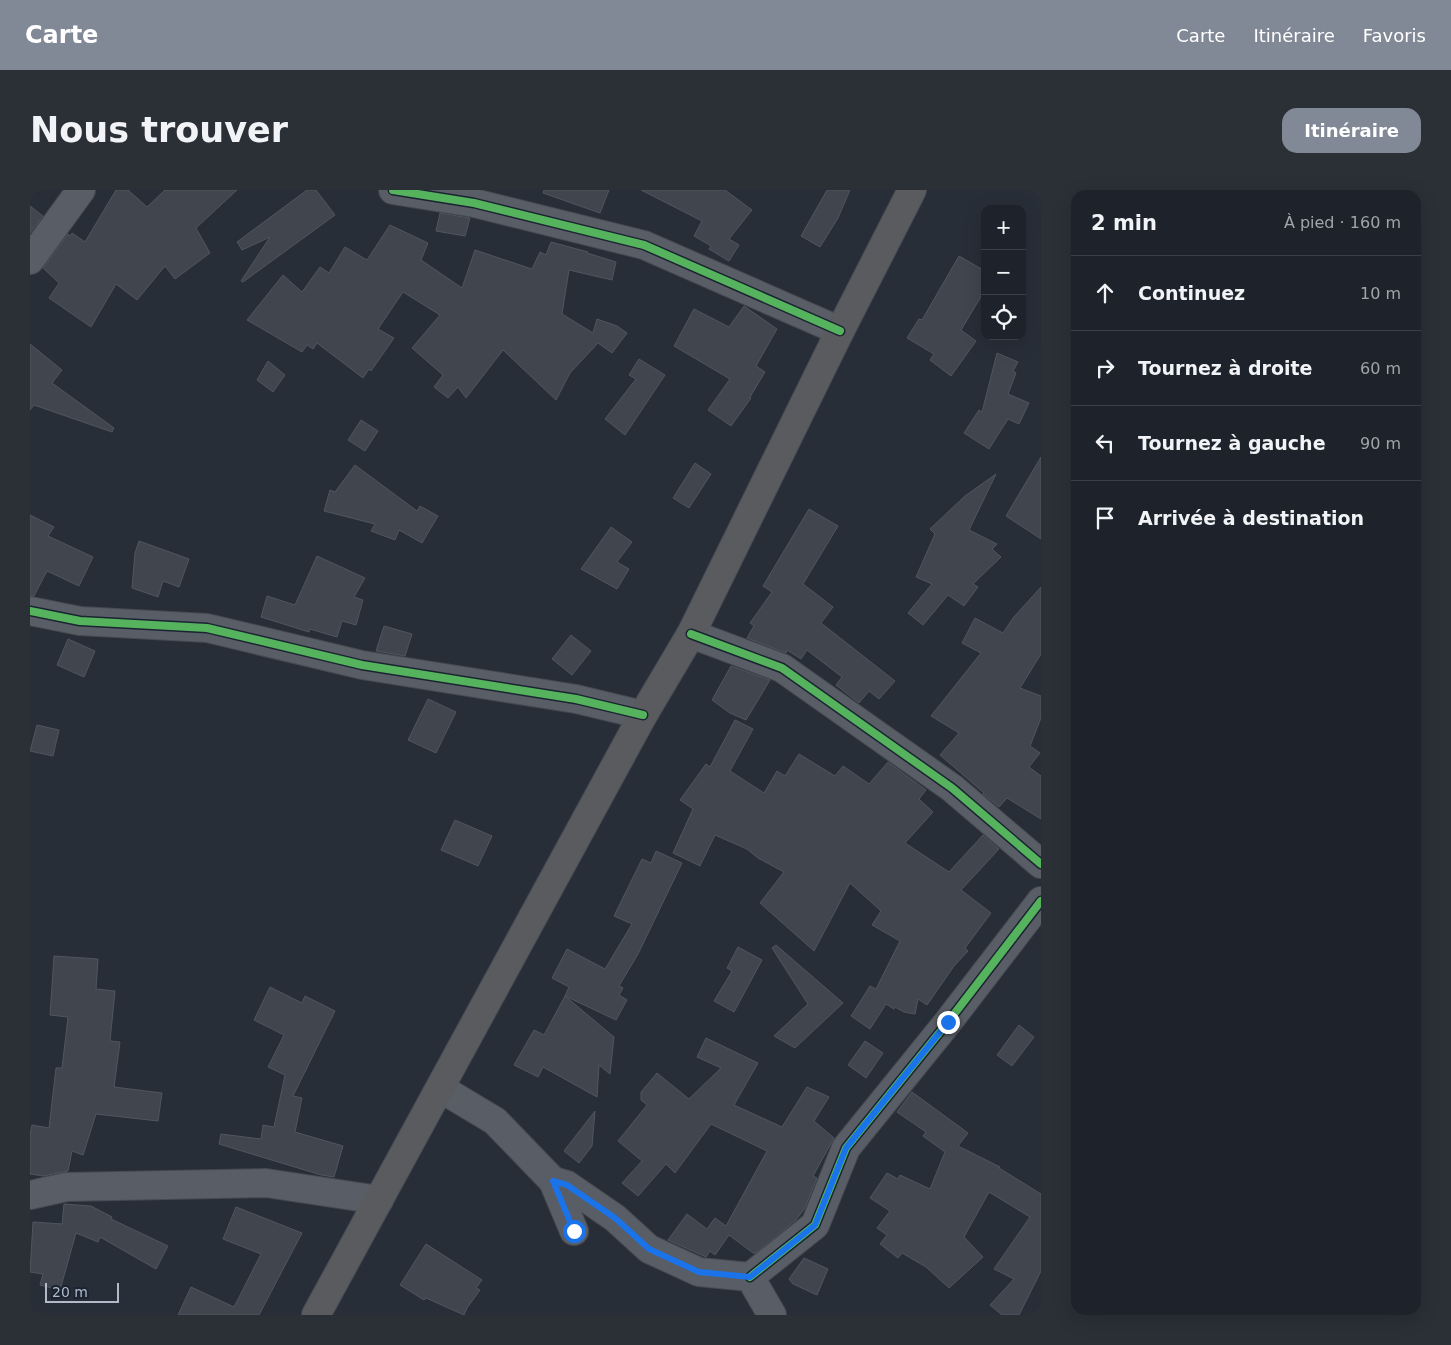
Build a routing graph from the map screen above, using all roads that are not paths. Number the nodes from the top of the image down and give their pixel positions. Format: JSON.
{"nodes":[{"id":1,"x":81,"y":190,"type":"edge"},
{"id":2,"x":393,"y":190,"type":"edge"},
{"id":3,"x":912,"y":190,"type":"edge"},
{"id":4,"x":486,"y":198,"type":"edge"},
{"id":5,"x":30,"y":260,"type":"edge"},
{"id":6,"x":840,"y":332,"type":"junction"},
{"id":7,"x":30,"y":612,"type":"edge"},
{"id":8,"x":691,"y":634,"type":"junction"},
{"id":9,"x":643,"y":715,"type":"junction"},
{"id":10,"x":1041,"y":864,"type":"edge"},
{"id":11,"x":1041,"y":901,"type":"edge"},
{"id":12,"x":440,"y":1088,"type":"junction"},
{"id":13,"x":553,"y":1181,"type":"junction"},
{"id":14,"x":30,"y":1195,"type":"edge"},
{"id":15,"x":380,"y":1200,"type":"junction"},
{"id":16,"x":574,"y":1231,"type":"dead end"},
{"id":17,"x":750,"y":1277,"type":"junction"},
{"id":18,"x":316,"y":1315,"type":"edge"},
{"id":19,"x":772,"y":1315,"type":"edge"}],
"edges":[{"from":1,"to":5,"type":"street"},
{"from":2,"to":4,"type":"street"},
{"from":3,"to":6,"type":"highway"},
{"from":4,"to":6,"type":"street"},
{"from":6,"to":8,"type":"highway"},
{"from":7,"to":9,"type":"street"},
{"from":8,"to":9,"type":"highway"},
{"from":8,"to":10,"type":"street"},
{"from":9,"to":12,"type":"highway"},
{"from":11,"to":17,"type":"street"},
{"from":12,"to":13,"type":"street"},
{"from":12,"to":15,"type":"highway"},
{"from":13,"to":16,"type":"street"},
{"from":13,"to":17,"type":"street"},
{"from":14,"to":15,"type":"street"},
{"from":15,"to":18,"type":"highway"},
{"from":17,"to":19,"type":"street"}]}
